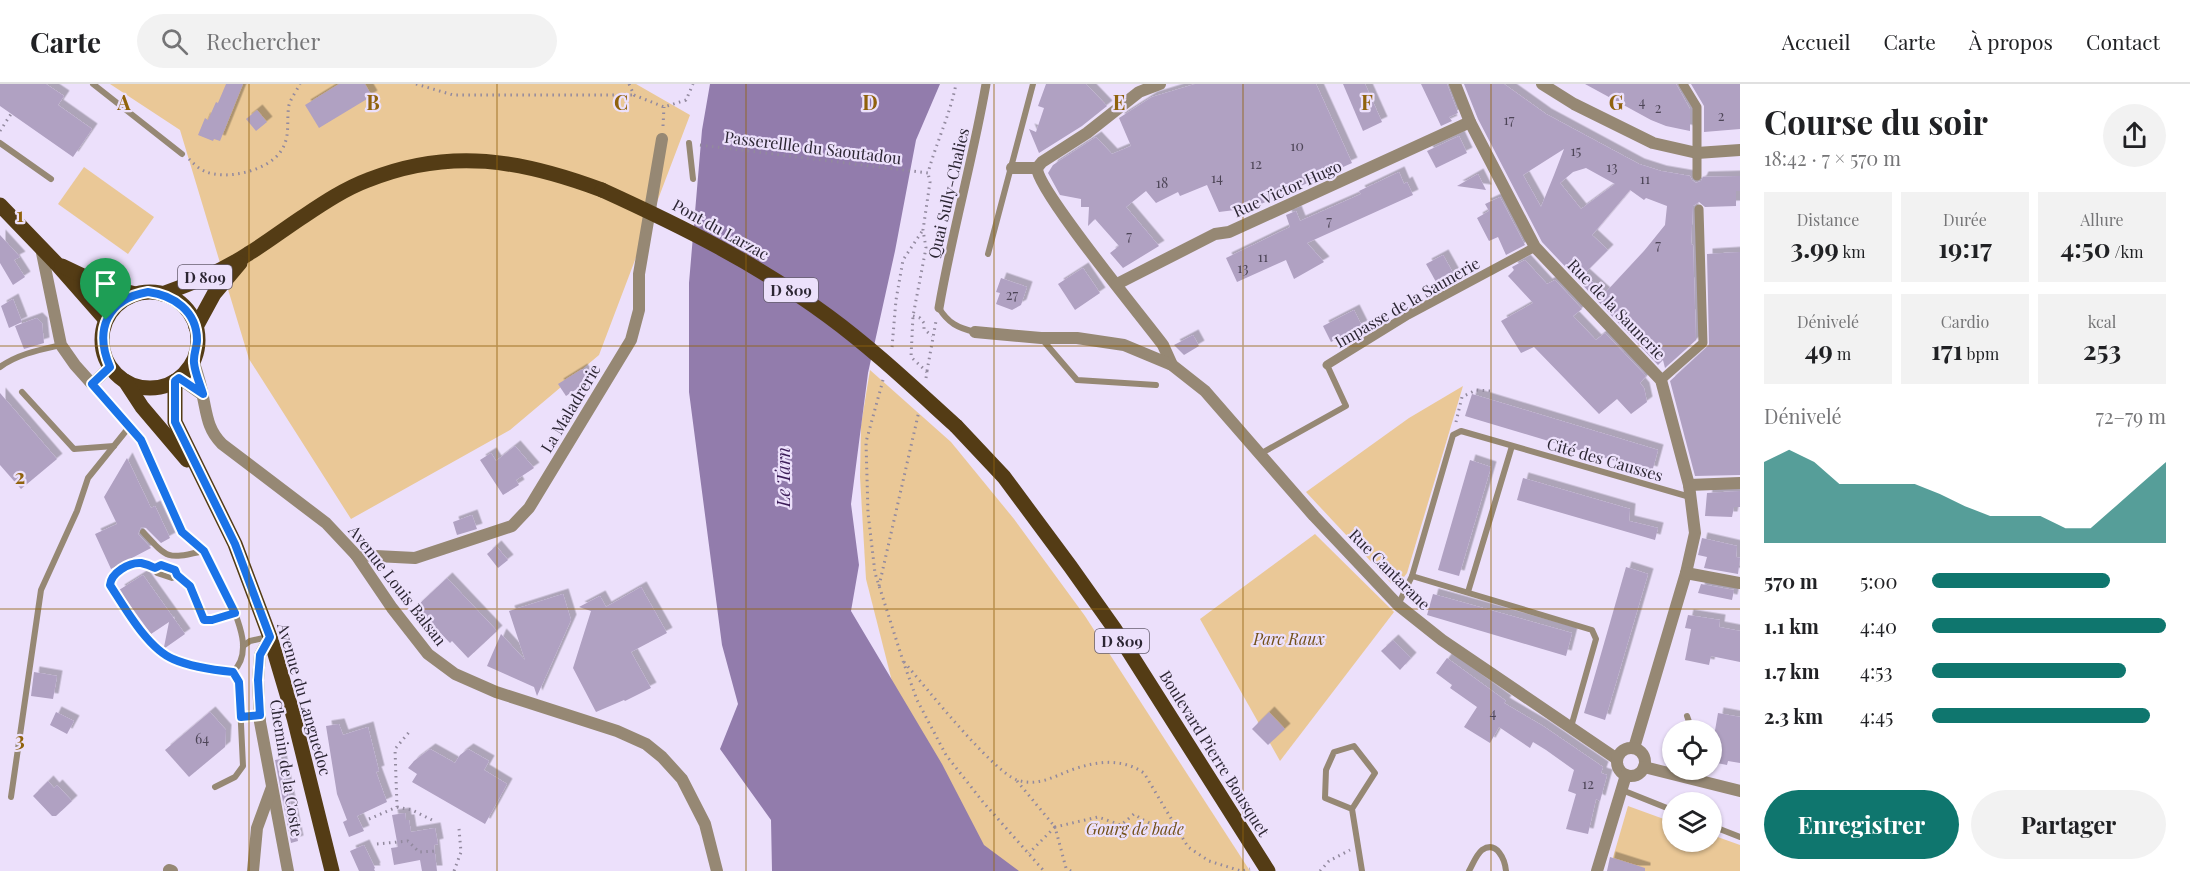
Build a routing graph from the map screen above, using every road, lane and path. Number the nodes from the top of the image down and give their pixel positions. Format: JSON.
{"nodes":[{"id":1,"x":93,"y":84,"type":"edge"},
{"id":2,"x":300,"y":84,"type":"edge"},
{"id":3,"x":416,"y":84,"type":"edge"},
{"id":4,"x":629,"y":84,"type":"edge"},
{"id":5,"x":693,"y":84,"type":"edge"},
{"id":6,"x":956,"y":84,"type":"edge"},
{"id":7,"x":986,"y":84,"type":"edge"},
{"id":8,"x":1033,"y":84,"type":"edge"},
{"id":9,"x":1160,"y":84,"type":"edge"},
{"id":10,"x":1455,"y":84,"type":"edge"},
{"id":11,"x":1542,"y":84,"type":"edge"},
{"id":12,"x":1683,"y":84,"type":"edge"},
{"id":13,"x":634,"y":95,"type":"junction"},
{"id":14,"x":663,"y":107,"type":"junction"},
{"id":15,"x":11,"y":114,"type":"dead end"},
{"id":16,"x":1470,"y":122,"type":"junction"},
{"id":17,"x":0,"y":131,"type":"edge"},
{"id":18,"x":662,"y":139,"type":"joint"},
{"id":19,"x":0,"y":143,"type":"edge"},
{"id":20,"x":689,"y":143,"type":"dead end"},
{"id":21,"x":703,"y":145,"type":"dead end"},
{"id":22,"x":1740,"y":150,"type":"edge"},
{"id":23,"x":1697,"y":153,"type":"junction"},
{"id":24,"x":182,"y":154,"type":"joint"},
{"id":25,"x":1012,"y":168,"type":"junction"},
{"id":26,"x":1037,"y":168,"type":"junction"},
{"id":27,"x":1698,"y":176,"type":"dead end"},
{"id":28,"x":51,"y":179,"type":"dead end"},
{"id":29,"x":693,"y":179,"type":"dead end"},
{"id":30,"x":0,"y":205,"type":"edge"},
{"id":31,"x":1699,"y":209,"type":"dead end"},
{"id":32,"x":923,"y":230,"type":"dead end"},
{"id":33,"x":1535,"y":247,"type":"junction"},
{"id":34,"x":41,"y":248,"type":"junction"},
{"id":35,"x":988,"y":254,"type":"dead end"},
{"id":36,"x":247,"y":255,"type":"junction"},
{"id":37,"x":55,"y":262,"type":"junction"},
{"id":38,"x":1117,"y":284,"type":"junction"},
{"id":39,"x":135,"y":294,"type":"junction"},
{"id":40,"x":162,"y":294,"type":"junction"},
{"id":41,"x":939,"y":308,"type":"junction"},
{"id":42,"x":913,"y":316,"type":"dead end"},
{"id":43,"x":106,"y":320,"type":"junction"},
{"id":44,"x":195,"y":327,"type":"junction"},
{"id":45,"x":975,"y":332,"type":"joint"},
{"id":46,"x":933,"y":337,"type":"junction"},
{"id":47,"x":1041,"y":338,"type":"junction"},
{"id":48,"x":61,"y":345,"type":"junction"},
{"id":49,"x":892,"y":348,"type":"dead end"},
{"id":50,"x":193,"y":360,"type":"junction"},
{"id":51,"x":1172,"y":365,"type":"junction"},
{"id":52,"x":1327,"y":365,"type":"joint"},
{"id":53,"x":0,"y":367,"type":"edge"},
{"id":54,"x":110,"y":367,"type":"junction"},
{"id":55,"x":886,"y":370,"type":"dead end"},
{"id":56,"x":927,"y":372,"type":"dead end"},
{"id":57,"x":177,"y":379,"type":"junction"},
{"id":58,"x":1661,"y":380,"type":"junction"},
{"id":59,"x":125,"y":381,"type":"junction"},
{"id":60,"x":92,"y":384,"type":"junction"},
{"id":61,"x":1156,"y":385,"type":"dead end"},
{"id":62,"x":1490,"y":391,"type":"dead end"},
{"id":63,"x":22,"y":392,"type":"dead end"},
{"id":64,"x":203,"y":394,"type":"junction"},
{"id":65,"x":130,"y":426,"type":"junction"},
{"id":66,"x":956,"y":426,"type":"joint"},
{"id":67,"x":1453,"y":435,"type":"junction"},
{"id":68,"x":114,"y":446,"type":"junction"},
{"id":69,"x":1512,"y":446,"type":"junction"},
{"id":70,"x":1259,"y":454,"type":"junction"},
{"id":71,"x":200,"y":477,"type":"junction"},
{"id":72,"x":1740,"y":483,"type":"edge"},
{"id":73,"x":1689,"y":491,"type":"junction"},
{"id":74,"x":143,"y":532,"type":"dead end"},
{"id":75,"x":204,"y":551,"type":"junction"},
{"id":76,"x":356,"y":555,"type":"junction"},
{"id":77,"x":1686,"y":573,"type":"junction"},
{"id":78,"x":1412,"y":576,"type":"junction"},
{"id":79,"x":1740,"y":583,"type":"edge"},
{"id":80,"x":1468,"y":592,"type":"junction"},
{"id":81,"x":1398,"y":605,"type":"junction"},
{"id":82,"x":235,"y":613,"type":"junction"},
{"id":83,"x":270,"y":637,"type":"junction"},
{"id":84,"x":243,"y":646,"type":"junction"},
{"id":85,"x":903,"y":661,"type":"junction"},
{"id":86,"x":233,"y":672,"type":"junction"},
{"id":87,"x":260,"y":715,"type":"junction"},
{"id":88,"x":1687,"y":716,"type":"dead end"},
{"id":89,"x":241,"y":717,"type":"junction"},
{"id":90,"x":1688,"y":720,"type":"edge"},
{"id":91,"x":1571,"y":727,"type":"junction"},
{"id":92,"x":410,"y":731,"type":"dead end"},
{"id":93,"x":1634,"y":748,"type":"junction"},
{"id":94,"x":1617,"y":759,"type":"junction"},
{"id":95,"x":1644,"y":767,"type":"junction"},
{"id":96,"x":1662,"y":769,"type":"edge"},
{"id":97,"x":1626,"y":775,"type":"junction"},
{"id":98,"x":1016,"y":780,"type":"junction"},
{"id":99,"x":1712,"y":780,"type":"edge"},
{"id":100,"x":272,"y":786,"type":"junction"},
{"id":101,"x":215,"y":787,"type":"dead end"},
{"id":102,"x":1622,"y":790,"type":"junction"},
{"id":103,"x":1740,"y":791,"type":"edge"},
{"id":104,"x":10,"y":797,"type":"dead end"},
{"id":105,"x":1662,"y":806,"type":"edge"},
{"id":106,"x":397,"y":807,"type":"junction"},
{"id":107,"x":1352,"y":809,"type":"junction"},
{"id":108,"x":369,"y":819,"type":"dead end"},
{"id":109,"x":434,"y":821,"type":"dead end"},
{"id":110,"x":1055,"y":827,"type":"junction"},
{"id":111,"x":459,"y":829,"type":"dead end"},
{"id":112,"x":1177,"y":830,"type":"junction"},
{"id":113,"x":1722,"y":830,"type":"edge"},
{"id":114,"x":1740,"y":837,"type":"edge"},
{"id":115,"x":377,"y":844,"type":"dead end"},
{"id":116,"x":1358,"y":845,"type":"junction"},
{"id":117,"x":438,"y":851,"type":"dead end"},
{"id":118,"x":1029,"y":853,"type":"junction"},
{"id":119,"x":1065,"y":870,"type":"edge"},
{"id":120,"x":1261,"y":870,"type":"edge"},
{"id":121,"x":253,"y":871,"type":"edge"},
{"id":122,"x":288,"y":871,"type":"edge"},
{"id":123,"x":332,"y":871,"type":"edge"},
{"id":124,"x":454,"y":871,"type":"edge"},
{"id":125,"x":717,"y":871,"type":"edge"},
{"id":126,"x":1044,"y":871,"type":"edge"},
{"id":127,"x":1071,"y":871,"type":"edge"},
{"id":128,"x":1320,"y":871,"type":"edge"},
{"id":129,"x":1362,"y":871,"type":"edge"},
{"id":130,"x":1469,"y":871,"type":"edge"},
{"id":131,"x":1507,"y":871,"type":"edge"},
{"id":132,"x":1597,"y":871,"type":"edge"}],
"edges":[{"from":1,"to":24,"type":"lane"},
{"from":2,"to":24,"type":"path"},
{"from":3,"to":13,"type":"path"},
{"from":4,"to":13,"type":"path"},
{"from":5,"to":14,"type":"path"},
{"from":6,"to":21,"type":"path","name":"Passerellle du Saoutadou"},
{"from":7,"to":41,"type":"street","name":"Quai Sully-Chalies"},
{"from":8,"to":25,"type":"lane"},
{"from":9,"to":26,"type":"street"},
{"from":10,"to":16,"type":"street","name":"Rue de la Saunerie"},
{"from":11,"to":23,"type":"street"},
{"from":12,"to":23,"type":"street"},
{"from":13,"to":14,"type":"path"},
{"from":14,"to":18,"type":"path"},
{"from":15,"to":17,"type":"path"},
{"from":16,"to":33,"type":"street","name":"Rue de la Saunerie"},
{"from":16,"to":38,"type":"street","name":"Rue Victor Hugo"},
{"from":18,"to":76,"type":"street","name":"La Maladrerie"},
{"from":19,"to":28,"type":"lane"},
{"from":20,"to":29,"type":"lane"},
{"from":22,"to":23,"type":"street"},
{"from":23,"to":27,"type":"street"},
{"from":25,"to":26,"type":"street"},
{"from":25,"to":35,"type":"lane"},
{"from":26,"to":38,"type":"street","name":"Rue Cantarane"},
{"from":30,"to":34,"type":"main road"},
{"from":31,"to":58,"type":"street"},
{"from":32,"to":49,"type":"path"},
{"from":33,"to":52,"type":"street","name":"Impasse de la Saunerie"},
{"from":33,"to":58,"type":"street","name":"Rue de la Saunerie"},
{"from":34,"to":37,"type":"main road"},
{"from":34,"to":48,"type":"street"},
{"from":36,"to":40,"type":"main road","number":"D 809"},
{"from":36,"to":44,"type":"main road","number":"D 809"},
{"from":36,"to":66,"type":"main road","name":"Pont du Larzac","number":"D 809","bridge":true},
{"from":37,"to":39,"type":"main road"},
{"from":37,"to":43,"type":"main road"},
{"from":38,"to":51,"type":"street","name":"Rue Cantarane"},
{"from":39,"to":40,"type":"main road"},
{"from":39,"to":43,"type":"main road"},
{"from":40,"to":44,"type":"main road"},
{"from":41,"to":45,"type":"lane"},
{"from":41,"to":46,"type":"path"},
{"from":42,"to":46,"type":"path"},
{"from":43,"to":54,"type":"main road"},
{"from":44,"to":50,"type":"main road"},
{"from":45,"to":47,"type":"street","name":"Rue Cantarane"},
{"from":46,"to":56,"type":"path"},
{"from":47,"to":51,"type":"street","name":"Rue Cantarane"},
{"from":47,"to":61,"type":"lane"},
{"from":48,"to":53,"type":"lane"},
{"from":48,"to":60,"type":"street"},
{"from":50,"to":57,"type":"main road"},
{"from":50,"to":64,"type":"street","name":"Avenue Louis Balsan"},
{"from":51,"to":70,"type":"street","name":"Rue Cantarane"},
{"from":52,"to":70,"type":"lane","name":"Impasse de la Saunerie"},
{"from":54,"to":59,"type":"main road"},
{"from":54,"to":60,"type":"street"},
{"from":55,"to":85,"type":"path"},
{"from":57,"to":59,"type":"main road"},
{"from":57,"to":64,"type":"street"},
{"from":57,"to":71,"type":"main road","name":"Avenue du Languedoc"},
{"from":58,"to":73,"type":"street","name":"Rue de la Saunerie"},
{"from":59,"to":71,"type":"main road","name":"Avenue du Languedoc"},
{"from":60,"to":65,"type":"lane"},
{"from":62,"to":67,"type":"path"},
{"from":63,"to":68,"type":"lane"},
{"from":64,"to":76,"type":"street","name":"Avenue Louis Balsan"},
{"from":65,"to":68,"type":"lane"},
{"from":65,"to":75,"type":"lane"},
{"from":66,"to":120,"type":"main road","name":"Boulevard Pierre Bousquet","number":"D 809"},
{"from":67,"to":69,"type":"lane","name":"Cité des Causses"},
{"from":67,"to":78,"type":"lane"},
{"from":68,"to":104,"type":"lane"},
{"from":69,"to":73,"type":"lane","name":"Cité des Causses"},
{"from":69,"to":80,"type":"lane"},
{"from":70,"to":81,"type":"street","name":"Rue Cantarane"},
{"from":71,"to":83,"type":"main road","name":"Avenue du Languedoc"},
{"from":72,"to":73,"type":"street"},
{"from":73,"to":77,"type":"street","name":"Rue de la Saunerie"},
{"from":74,"to":75,"type":"lane"},
{"from":75,"to":82,"type":"lane"},
{"from":76,"to":125,"type":"street","name":"Avenue Louis Balsan"},
{"from":77,"to":79,"type":"street"},
{"from":77,"to":93,"type":"street","name":"Rue de la Saunerie"},
{"from":78,"to":80,"type":"lane"},
{"from":78,"to":81,"type":"lane"},
{"from":80,"to":91,"type":"lane"},
{"from":81,"to":91,"type":"street","name":"Rue Cantarane"},
{"from":82,"to":84,"type":"lane"},
{"from":82,"to":86,"type":"lane"},
{"from":83,"to":84,"type":"lane"},
{"from":83,"to":87,"type":"street","name":"Chemin de la Coste"},
{"from":83,"to":123,"type":"main road","name":"Avenue du Languedoc"},
{"from":84,"to":86,"type":"lane"},
{"from":85,"to":98,"type":"path"},
{"from":85,"to":118,"type":"path"},
{"from":86,"to":89,"type":"lane"},
{"from":87,"to":89,"type":"lane"},
{"from":87,"to":100,"type":"street","name":"Chemin de la Coste"},
{"from":88,"to":90,"type":"lane"},
{"from":89,"to":101,"type":"lane"},
{"from":91,"to":94,"type":"street","name":"Rue Cantarane"},
{"from":92,"to":106,"type":"path"},
{"from":93,"to":94,"type":"street"},
{"from":93,"to":95,"type":"street"},
{"from":94,"to":97,"type":"street"},
{"from":95,"to":96,"type":"street"},
{"from":95,"to":97,"type":"street"},
{"from":97,"to":102,"type":"street"},
{"from":98,"to":110,"type":"path"},
{"from":98,"to":112,"type":"path"},
{"from":99,"to":103,"type":"street"},
{"from":100,"to":121,"type":"street"},
{"from":100,"to":122,"type":"street","name":"Chemin de la Coste"},
{"from":102,"to":105,"type":"lane"},
{"from":102,"to":132,"type":"street"},
{"from":106,"to":108,"type":"path"},
{"from":106,"to":109,"type":"path"},
{"from":107,"to":107,"type":"lane"},
{"from":107,"to":116,"type":"lane"},
{"from":110,"to":112,"type":"path"},
{"from":110,"to":118,"type":"path"},
{"from":110,"to":119,"type":"path"},
{"from":111,"to":124,"type":"path"},
{"from":112,"to":120,"type":"path"},
{"from":113,"to":114,"type":"lane"},
{"from":115,"to":117,"type":"path"},
{"from":116,"to":128,"type":"path"},
{"from":116,"to":129,"type":"lane"},
{"from":118,"to":126,"type":"path"},
{"from":119,"to":127,"type":"path"},
{"from":130,"to":131,"type":"lane"}]}
